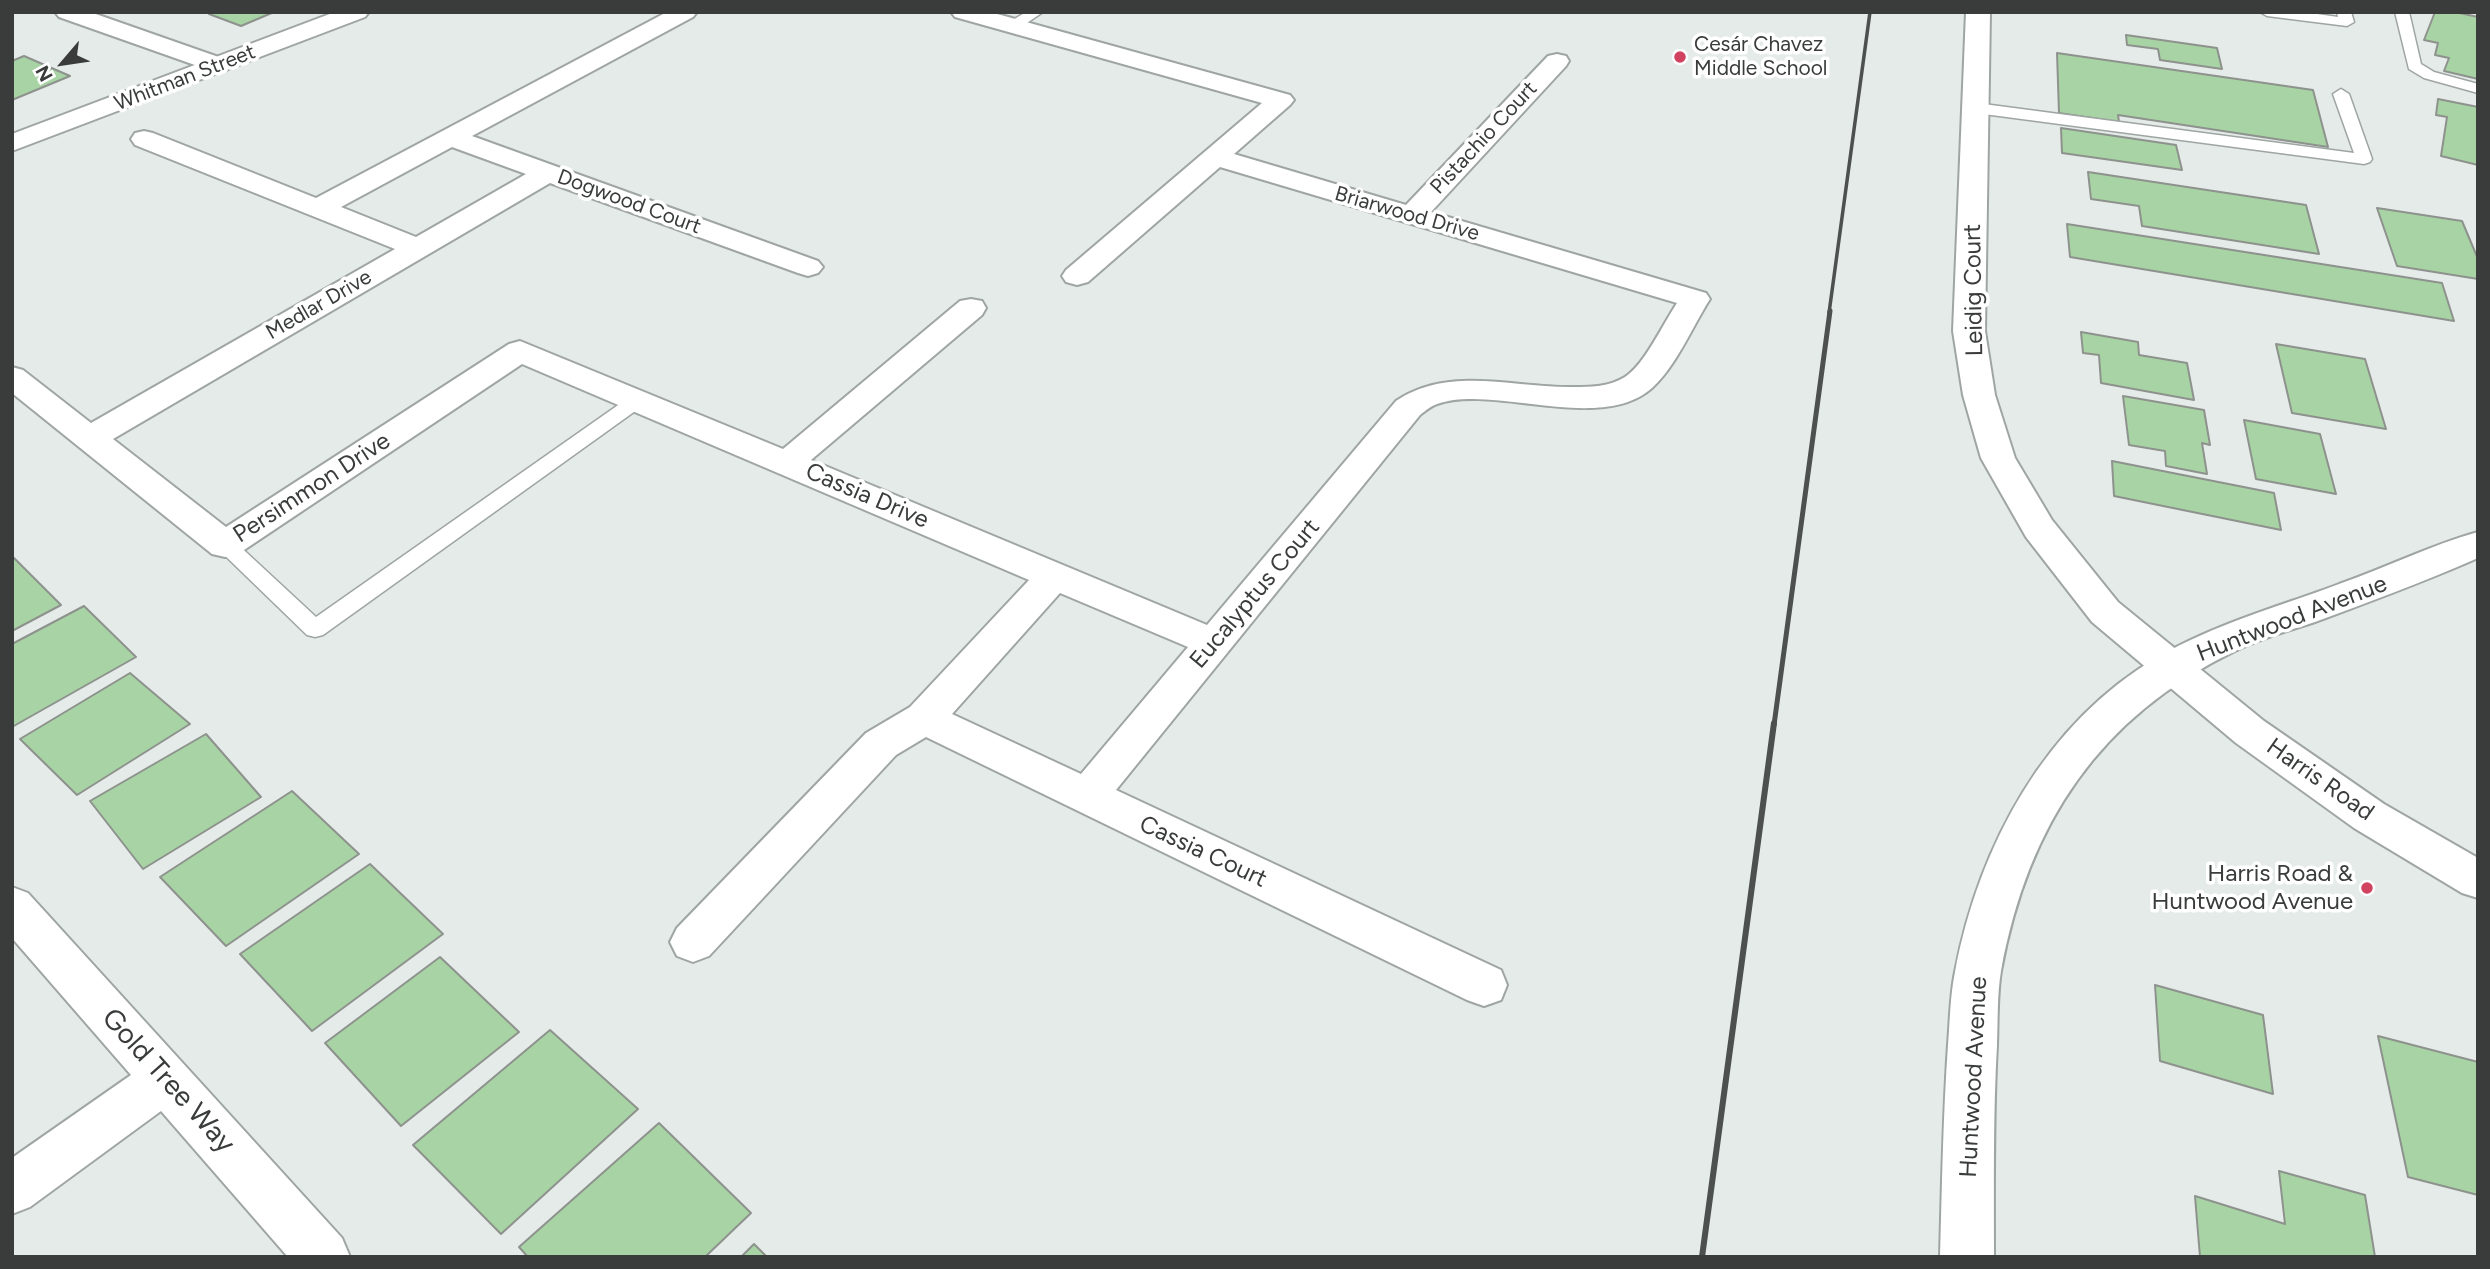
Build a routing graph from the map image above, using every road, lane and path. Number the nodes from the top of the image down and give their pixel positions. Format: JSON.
{"nodes":[{"id":1,"x":67,"y":12,"type":"edge"},
{"id":2,"x":357,"y":12,"type":"edge"},
{"id":3,"x":685,"y":12,"type":"edge"},
{"id":4,"x":963,"y":12,"type":"edge"},
{"id":5,"x":1978,"y":12,"type":"edge"},
{"id":6,"x":2267,"y":12,"type":"edge"},
{"id":7,"x":2344,"y":12,"type":"edge"},
{"id":8,"x":2402,"y":12,"type":"edge"},
{"id":9,"x":1025,"y":19,"type":"edge"},
{"id":10,"x":1557,"y":61,"type":"dead end"},
{"id":11,"x":218,"y":65,"type":"junction"},
{"id":12,"x":2478,"y":89,"type":"edge"},
{"id":13,"x":2341,"y":94,"type":"dead end"},
{"id":14,"x":1976,"y":108,"type":"junction"},
{"id":15,"x":449,"y":137,"type":"junction"},
{"id":16,"x":144,"y":139,"type":"dead end"},
{"id":17,"x":12,"y":143,"type":"edge"},
{"id":18,"x":1215,"y":158,"type":"junction"},
{"id":19,"x":548,"y":173,"type":"junction"},
{"id":20,"x":318,"y":208,"type":"junction"},
{"id":21,"x":1411,"y":216,"type":"junction"},
{"id":22,"x":418,"y":248,"type":"junction"},
{"id":23,"x":808,"y":267,"type":"dead end"},
{"id":24,"x":1077,"y":276,"type":"dead end"},
{"id":25,"x":971,"y":308,"type":"dead end"},
{"id":26,"x":520,"y":351,"type":"joint"},
{"id":27,"x":12,"y":377,"type":"edge"},
{"id":28,"x":1426,"y":396,"type":"joint"},
{"id":29,"x":638,"y":400,"type":"junction"},
{"id":30,"x":90,"y":438,"type":"junction"},
{"id":31,"x":788,"y":462,"type":"junction"},
{"id":32,"x":2478,"y":544,"type":"edge"},
{"id":33,"x":225,"y":545,"type":"junction"},
{"id":34,"x":1054,"y":576,"type":"junction"},
{"id":35,"x":1214,"y":643,"type":"junction"},
{"id":36,"x":2171,"y":667,"type":"junction"},
{"id":37,"x":924,"y":718,"type":"junction"},
{"id":38,"x":1087,"y":796,"type":"junction"},
{"id":39,"x":2478,"y":880,"type":"edge"},
{"id":40,"x":12,"y":906,"type":"edge"},
{"id":41,"x":693,"y":942,"type":"dead end"},
{"id":42,"x":1483,"y":985,"type":"dead end"},
{"id":43,"x":165,"y":1079,"type":"junction"},
{"id":44,"x":12,"y":1189,"type":"edge"},
{"id":45,"x":323,"y":1257,"type":"edge"},
{"id":46,"x":1967,"y":1257,"type":"edge"}],
"edges":[{"from":1,"to":11,"type":"street"},
{"from":2,"to":11,"type":"street","name":"Whitman Street"},
{"from":3,"to":15,"type":"street"},
{"from":4,"to":9,"type":"street"},
{"from":5,"to":14,"type":"street","name":"Leidig Court"},
{"from":6,"to":7,"type":"lane"},
{"from":8,"to":12,"type":"lane"},
{"from":9,"to":18,"type":"street"},
{"from":10,"to":21,"type":"street","name":"Pistachio Court"},
{"from":11,"to":17,"type":"street","name":"Whitman Street"},
{"from":13,"to":14,"type":"lane"},
{"from":14,"to":36,"type":"street","name":"Leidig Court"},
{"from":15,"to":19,"type":"street","name":"Dogwood Court"},
{"from":15,"to":20,"type":"street"},
{"from":16,"to":20,"type":"street"},
{"from":18,"to":21,"type":"street","name":"Briarwood Drive"},
{"from":18,"to":24,"type":"street"},
{"from":19,"to":22,"type":"street","name":"Medlar Drive"},
{"from":19,"to":23,"type":"street","name":"Dogwood Court"},
{"from":20,"to":22,"type":"street"},
{"from":21,"to":28,"type":"street","name":"Briarwood Drive"},
{"from":22,"to":30,"type":"street","name":"Medlar Drive"},
{"from":25,"to":31,"type":"street"},
{"from":26,"to":29,"type":"street","name":"Cassia Drive"},
{"from":26,"to":33,"type":"street","name":"Persimmon Drive"},
{"from":27,"to":30,"type":"street","name":"Persimmon Drive"},
{"from":28,"to":35,"type":"street","name":"Eucalyptus Court"},
{"from":29,"to":31,"type":"street","name":"Cassia Drive"},
{"from":29,"to":33,"type":"lane"},
{"from":30,"to":33,"type":"street","name":"Persimmon Drive"},
{"from":31,"to":34,"type":"street","name":"Cassia Drive"},
{"from":32,"to":36,"type":"street","name":"Huntwood Avenue"},
{"from":34,"to":35,"type":"street","name":"Cassia Drive"},
{"from":34,"to":37,"type":"street"},
{"from":35,"to":38,"type":"street","name":"Eucalyptus Court"},
{"from":36,"to":39,"type":"street","name":"Harris Road"},
{"from":36,"to":46,"type":"street","name":"Huntwood Avenue"},
{"from":37,"to":38,"type":"street","name":"Cassia Court"},
{"from":37,"to":41,"type":"street"},
{"from":38,"to":42,"type":"street","name":"Cassia Court"},
{"from":40,"to":43,"type":"street","name":"Gold Tree Way"},
{"from":43,"to":44,"type":"street"},
{"from":43,"to":45,"type":"street","name":"Gold Tree Way"}]}
